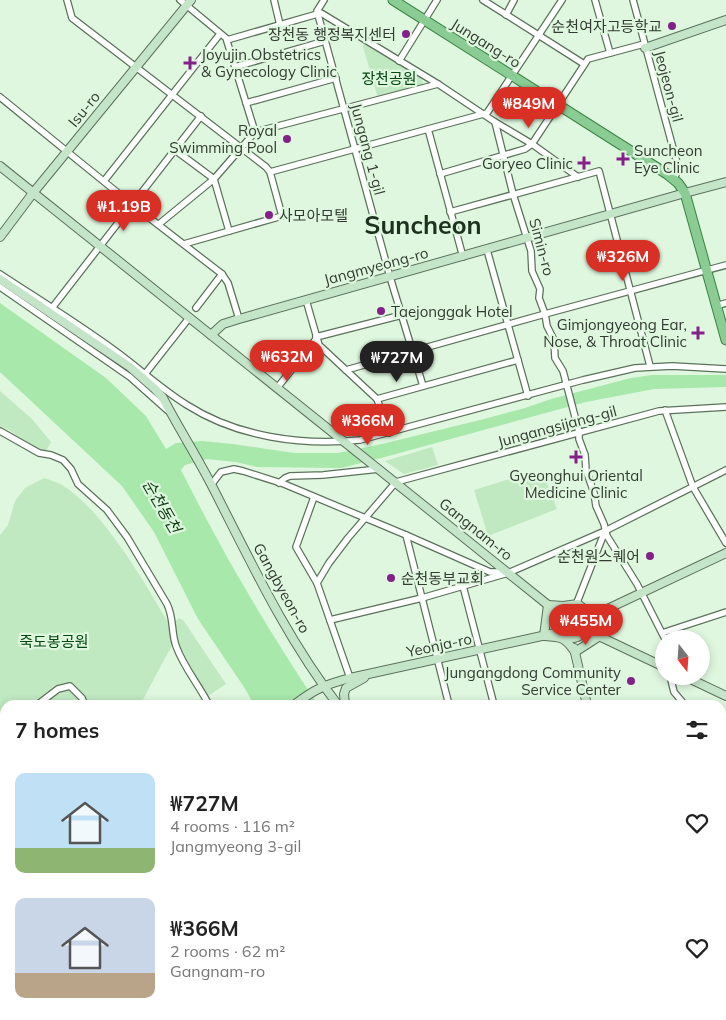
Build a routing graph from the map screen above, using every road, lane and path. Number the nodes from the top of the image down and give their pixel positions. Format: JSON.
{"nodes":[{"id":1,"x":67,"y":0,"type":"edge"},
{"id":2,"x":180,"y":0,"type":"edge"},
{"id":3,"x":274,"y":0,"type":"edge"},
{"id":4,"x":324,"y":0,"type":"edge"},
{"id":5,"x":393,"y":0,"type":"edge"},
{"id":6,"x":438,"y":0,"type":"edge"},
{"id":7,"x":483,"y":0,"type":"edge"},
{"id":8,"x":514,"y":0,"type":"edge"},
{"id":9,"x":562,"y":0,"type":"edge"},
{"id":10,"x":595,"y":0,"type":"edge"},
{"id":11,"x":633,"y":0,"type":"edge"},
{"id":12,"x":189,"y":3,"type":"edge"},
{"id":13,"x":318,"y":14,"type":"junction"},
{"id":14,"x":506,"y":15,"type":"junction"},
{"id":15,"x":425,"y":20,"type":"junction"},
{"id":16,"x":726,"y":20,"type":"edge"},
{"id":17,"x":280,"y":25,"type":"junction"},
{"id":18,"x":220,"y":34,"type":"junction"},
{"id":19,"x":539,"y":35,"type":"junction"},
{"id":20,"x":227,"y":40,"type":"junction"},
{"id":21,"x":326,"y":41,"type":"junction"},
{"id":22,"x":644,"y":46,"type":"junction"},
{"id":23,"x":610,"y":53,"type":"junction"},
{"id":24,"x":400,"y":61,"type":"junction"},
{"id":25,"x":584,"y":64,"type":"junction"},
{"id":26,"x":136,"y":67,"type":"junction"},
{"id":27,"x":235,"y":67,"type":"junction"},
{"id":28,"x":513,"y":75,"type":"junction"},
{"id":29,"x":336,"y":78,"type":"junction"},
{"id":30,"x":438,"y":84,"type":"junction"},
{"id":31,"x":173,"y":95,"type":"junction"},
{"id":32,"x":0,"y":96,"type":"edge"},
{"id":33,"x":246,"y":104,"type":"junction"},
{"id":34,"x":558,"y":105,"type":"junction"},
{"id":35,"x":344,"y":108,"type":"junction"},
{"id":36,"x":485,"y":114,"type":"junction"},
{"id":37,"x":201,"y":116,"type":"junction"},
{"id":38,"x":495,"y":122,"type":"junction"},
{"id":39,"x":428,"y":129,"type":"junction"},
{"id":40,"x":255,"y":132,"type":"junction"},
{"id":41,"x":532,"y":144,"type":"junction"},
{"id":42,"x":241,"y":147,"type":"junction"},
{"id":43,"x":355,"y":148,"type":"junction"},
{"id":44,"x":175,"y":150,"type":"junction"},
{"id":45,"x":67,"y":152,"type":"junction"},
{"id":46,"x":503,"y":156,"type":"junction"},
{"id":47,"x":0,"y":166,"type":"edge"},
{"id":48,"x":270,"y":172,"type":"junction"},
{"id":49,"x":440,"y":174,"type":"junction"},
{"id":50,"x":578,"y":177,"type":"junction"},
{"id":51,"x":214,"y":179,"type":"junction"},
{"id":52,"x":674,"y":179,"type":"junction"},
{"id":53,"x":104,"y":181,"type":"junction"},
{"id":54,"x":726,"y":182,"type":"edge"},
{"id":55,"x":685,"y":192,"type":"junction"},
{"id":56,"x":34,"y":193,"type":"junction"},
{"id":57,"x":513,"y":194,"type":"junction"},
{"id":58,"x":132,"y":204,"type":"junction"},
{"id":59,"x":450,"y":212,"type":"junction"},
{"id":60,"x":611,"y":214,"type":"junction"},
{"id":61,"x":158,"y":224,"type":"junction"},
{"id":62,"x":229,"y":231,"type":"junction"},
{"id":63,"x":0,"y":237,"type":"edge"},
{"id":64,"x":527,"y":238,"type":"junction"},
{"id":65,"x":184,"y":244,"type":"junction"},
{"id":66,"x":100,"y":246,"type":"junction"},
{"id":67,"x":487,"y":250,"type":"junction"},
{"id":68,"x":463,"y":257,"type":"junction"},
{"id":69,"x":726,"y":265,"type":"edge"},
{"id":70,"x":706,"y":270,"type":"junction"},
{"id":71,"x":0,"y":274,"type":"edge"},
{"id":72,"x":222,"y":274,"type":"junction"},
{"id":73,"x":390,"y":277,"type":"junction"},
{"id":74,"x":0,"y":280,"type":"edge"},
{"id":75,"x":0,"y":287,"type":"edge"},
{"id":76,"x":630,"y":291,"type":"junction"},
{"id":77,"x":306,"y":300,"type":"junction"},
{"id":78,"x":726,"y":303,"type":"edge"},
{"id":79,"x":716,"y":306,"type":"junction"},
{"id":80,"x":52,"y":308,"type":"junction"},
{"id":81,"x":196,"y":308,"type":"dead end"},
{"id":82,"x":545,"y":314,"type":"junction"},
{"id":83,"x":402,"y":315,"type":"junction"},
{"id":84,"x":190,"y":318,"type":"junction"},
{"id":85,"x":239,"y":319,"type":"junction"},
{"id":86,"x":507,"y":324,"type":"junction"},
{"id":87,"x":66,"y":325,"type":"junction"},
{"id":88,"x":211,"y":335,"type":"junction"},
{"id":89,"x":316,"y":338,"type":"junction"},
{"id":90,"x":726,"y":340,"type":"edge"},
{"id":91,"x":412,"y":352,"type":"junction"},
{"id":92,"x":518,"y":360,"type":"junction"},
{"id":93,"x":650,"y":366,"type":"junction"},
{"id":94,"x":130,"y":367,"type":"junction"},
{"id":95,"x":726,"y":369,"type":"edge"},
{"id":96,"x":346,"y":370,"type":"junction"},
{"id":97,"x":145,"y":374,"type":"junction"},
{"id":98,"x":423,"y":386,"type":"junction"},
{"id":99,"x":566,"y":387,"type":"junction"},
{"id":100,"x":277,"y":388,"type":"junction"},
{"id":101,"x":528,"y":396,"type":"junction"},
{"id":102,"x":377,"y":399,"type":"junction"},
{"id":103,"x":726,"y":407,"type":"edge"},
{"id":104,"x":665,"y":410,"type":"junction"},
{"id":105,"x":170,"y":412,"type":"junction"},
{"id":106,"x":0,"y":431,"type":"edge"},
{"id":107,"x":580,"y":432,"type":"junction"},
{"id":108,"x":389,"y":433,"type":"junction"},
{"id":109,"x":347,"y":444,"type":"junction"},
{"id":110,"x":376,"y":466,"type":"junction"},
{"id":111,"x":726,"y":470,"type":"edge"},
{"id":112,"x":210,"y":482,"type":"junction"},
{"id":113,"x":396,"y":482,"type":"junction"},
{"id":114,"x":279,"y":483,"type":"junction"},
{"id":115,"x":693,"y":487,"type":"junction"},
{"id":116,"x":314,"y":496,"type":"junction"},
{"id":117,"x":364,"y":518,"type":"junction"},
{"id":118,"x":605,"y":530,"type":"junction"},
{"id":119,"x":406,"y":535,"type":"junction"},
{"id":120,"x":726,"y":543,"type":"edge"},
{"id":121,"x":726,"y":553,"type":"edge"},
{"id":122,"x":508,"y":573,"type":"junction"},
{"id":123,"x":317,"y":583,"type":"junction"},
{"id":124,"x":463,"y":586,"type":"junction"},
{"id":125,"x":642,"y":594,"type":"junction"},
{"id":126,"x":422,"y":598,"type":"junction"},
{"id":127,"x":548,"y":605,"type":"junction"},
{"id":128,"x":576,"y":607,"type":"junction"},
{"id":129,"x":726,"y":612,"type":"edge"},
{"id":130,"x":598,"y":614,"type":"junction"},
{"id":131,"x":559,"y":619,"type":"junction"},
{"id":132,"x":586,"y":619,"type":"junction"},
{"id":133,"x":330,"y":620,"type":"junction"},
{"id":134,"x":586,"y":630,"type":"junction"},
{"id":135,"x":661,"y":630,"type":"edge"},
{"id":136,"x":680,"y":630,"type":"edge"},
{"id":137,"x":560,"y":632,"type":"junction"},
{"id":138,"x":544,"y":636,"type":"junction"},
{"id":139,"x":600,"y":636,"type":"junction"},
{"id":140,"x":572,"y":639,"type":"junction"},
{"id":141,"x":480,"y":650,"type":"junction"},
{"id":142,"x":575,"y":652,"type":"junction"},
{"id":143,"x":438,"y":660,"type":"junction"},
{"id":144,"x":655,"y":663,"type":"edge"},
{"id":145,"x":376,"y":673,"type":"junction"},
{"id":146,"x":350,"y":678,"type":"junction"},
{"id":147,"x":672,"y":685,"type":"edge"},
{"id":148,"x":703,"y":685,"type":"edge"},
{"id":149,"x":323,"y":686,"type":"junction"},
{"id":150,"x":726,"y":696,"type":"edge"},
{"id":151,"x":44,"y":700,"type":"edge"},
{"id":152,"x":83,"y":700,"type":"edge"},
{"id":153,"x":206,"y":700,"type":"edge"},
{"id":154,"x":301,"y":700,"type":"edge"},
{"id":155,"x":334,"y":700,"type":"edge"},
{"id":156,"x":345,"y":700,"type":"edge"},
{"id":157,"x":448,"y":700,"type":"edge"},
{"id":158,"x":493,"y":700,"type":"edge"},
{"id":159,"x":585,"y":700,"type":"edge"},
{"id":160,"x":681,"y":700,"type":"edge"}],
"edges":[{"from":1,"to":26,"type":"street"},
{"from":2,"to":12,"type":"street"},
{"from":3,"to":17,"type":"street"},
{"from":4,"to":13,"type":"street"},
{"from":5,"to":15,"type":"main road","name":"Jungang-ro"},
{"from":6,"to":15,"type":"street"},
{"from":7,"to":14,"type":"street"},
{"from":8,"to":14,"type":"street"},
{"from":9,"to":19,"type":"street"},
{"from":10,"to":23,"type":"street"},
{"from":11,"to":22,"type":"street","name":"Jeojeon-gil"},
{"from":12,"to":18,"type":"street"},
{"from":12,"to":26,"type":"main road","name":"Isu-ro"},
{"from":13,"to":17,"type":"street"},
{"from":13,"to":21,"type":"street","name":"Jungang 1-gil"},
{"from":13,"to":24,"type":"street"},
{"from":14,"to":19,"type":"street"},
{"from":15,"to":24,"type":"street"},
{"from":15,"to":28,"type":"main road","name":"Jungang-ro"},
{"from":16,"to":22,"type":"main road"},
{"from":17,"to":20,"type":"street"},
{"from":18,"to":20,"type":"street"},
{"from":18,"to":31,"type":"street"},
{"from":19,"to":25,"type":"street"},
{"from":19,"to":28,"type":"street"},
{"from":20,"to":27,"type":"street"},
{"from":21,"to":27,"type":"street"},
{"from":21,"to":29,"type":"street","name":"Jungang 1-gil"},
{"from":22,"to":23,"type":"street"},
{"from":22,"to":52,"type":"street","name":"Jeojeon-gil"},
{"from":23,"to":25,"type":"street"},
{"from":24,"to":30,"type":"street"},
{"from":25,"to":34,"type":"street"},
{"from":26,"to":31,"type":"street"},
{"from":26,"to":45,"type":"main road","name":"Isu-ro"},
{"from":27,"to":33,"type":"street"},
{"from":28,"to":34,"type":"main road","name":"Jungang-ro"},
{"from":28,"to":36,"type":"street"},
{"from":29,"to":33,"type":"street"},
{"from":29,"to":35,"type":"street","name":"Jungang 1-gil"},
{"from":30,"to":35,"type":"street"},
{"from":30,"to":36,"type":"street"},
{"from":31,"to":37,"type":"street"},
{"from":31,"to":53,"type":"street"},
{"from":32,"to":45,"type":"street"},
{"from":33,"to":40,"type":"street"},
{"from":34,"to":41,"type":"street"},
{"from":34,"to":52,"type":"main road","name":"Jungang-ro"},
{"from":35,"to":40,"type":"street"},
{"from":35,"to":43,"type":"street","name":"Jungang 1-gil"},
{"from":36,"to":38,"type":"street"},
{"from":36,"to":39,"type":"street"},
{"from":37,"to":42,"type":"street"},
{"from":37,"to":44,"type":"street"},
{"from":38,"to":41,"type":"street"},
{"from":38,"to":46,"type":"street","name":"Simin-ro"},
{"from":39,"to":43,"type":"street"},
{"from":39,"to":49,"type":"street"},
{"from":40,"to":42,"type":"street"},
{"from":41,"to":46,"type":"street"},
{"from":41,"to":50,"type":"street"},
{"from":42,"to":48,"type":"street"},
{"from":42,"to":51,"type":"street"},
{"from":43,"to":48,"type":"street"},
{"from":43,"to":73,"type":"street","name":"Jungang 1-gil"},
{"from":44,"to":51,"type":"street"},
{"from":44,"to":58,"type":"street"},
{"from":45,"to":53,"type":"street"},
{"from":45,"to":56,"type":"main road","name":"Isu-ro"},
{"from":46,"to":49,"type":"street"},
{"from":46,"to":57,"type":"street","name":"Simin-ro"},
{"from":47,"to":56,"type":"main road"},
{"from":48,"to":62,"type":"street"},
{"from":49,"to":59,"type":"street"},
{"from":50,"to":57,"type":"street"},
{"from":50,"to":60,"type":"street"},
{"from":51,"to":61,"type":"street"},
{"from":51,"to":62,"type":"street"},
{"from":52,"to":55,"type":"main road","name":"Jungang-ro"},
{"from":53,"to":58,"type":"street"},
{"from":54,"to":55,"type":"main road","name":"Jangmyeong-ro"},
{"from":55,"to":60,"type":"main road","name":"Jangmyeong-ro"},
{"from":55,"to":70,"type":"main road","name":"Jungang-ro"},
{"from":56,"to":63,"type":"main road","name":"Isu-ro"},
{"from":56,"to":66,"type":"main road"},
{"from":57,"to":59,"type":"street"},
{"from":57,"to":64,"type":"street","name":"Simin-ro"},
{"from":58,"to":61,"type":"street"},
{"from":58,"to":66,"type":"street"},
{"from":59,"to":68,"type":"street"},
{"from":60,"to":64,"type":"main road","name":"Jangmyeong-ro"},
{"from":60,"to":76,"type":"street"},
{"from":61,"to":65,"type":"street"},
{"from":62,"to":65,"type":"street"},
{"from":64,"to":67,"type":"main road","name":"Jangmyeong-ro"},
{"from":64,"to":82,"type":"street","name":"Simin-ro"},
{"from":65,"to":72,"type":"street"},
{"from":66,"to":80,"type":"street"},
{"from":66,"to":84,"type":"main road"},
{"from":67,"to":68,"type":"main road","name":"Jangmyeong-ro"},
{"from":67,"to":86,"type":"street"},
{"from":68,"to":73,"type":"main road","name":"Jangmyeong-ro"},
{"from":69,"to":70,"type":"street"},
{"from":70,"to":76,"type":"street"},
{"from":70,"to":79,"type":"main road","name":"Jungang-ro"},
{"from":71,"to":80,"type":"street"},
{"from":72,"to":81,"type":"street"},
{"from":72,"to":85,"type":"street"},
{"from":73,"to":77,"type":"main road","name":"Jangmyeong-ro"},
{"from":73,"to":83,"type":"street","name":"Jungang 1-gil"},
{"from":74,"to":87,"type":"main road"},
{"from":75,"to":105,"type":"street"},
{"from":76,"to":82,"type":"street"},
{"from":76,"to":93,"type":"street"},
{"from":77,"to":85,"type":"main road","name":"Jangmyeong-ro"},
{"from":77,"to":89,"type":"street"},
{"from":78,"to":79,"type":"street"},
{"from":79,"to":90,"type":"main road","name":"Jungang-ro"},
{"from":80,"to":97,"type":"street"},
{"from":82,"to":86,"type":"street"},
{"from":82,"to":99,"type":"street","name":"Simin-ro"},
{"from":83,"to":89,"type":"street"},
{"from":83,"to":91,"type":"street","name":"Jungang 1-gil"},
{"from":84,"to":88,"type":"main road"},
{"from":84,"to":97,"type":"street"},
{"from":85,"to":88,"type":"main road","name":"Jangmyeong-ro"},
{"from":86,"to":91,"type":"street"},
{"from":86,"to":92,"type":"street"},
{"from":87,"to":94,"type":"main road"},
{"from":87,"to":105,"type":"main road"},
{"from":88,"to":100,"type":"main road"},
{"from":89,"to":96,"type":"street"},
{"from":89,"to":100,"type":"street"},
{"from":91,"to":96,"type":"street"},
{"from":91,"to":98,"type":"street","name":"Jungang 1-gil"},
{"from":92,"to":98,"type":"street"},
{"from":92,"to":101,"type":"street"},
{"from":93,"to":95,"type":"street"},
{"from":93,"to":99,"type":"street"},
{"from":94,"to":97,"type":"street"},
{"from":94,"to":105,"type":"main road"},
{"from":96,"to":102,"type":"street"},
{"from":97,"to":109,"type":"street"},
{"from":98,"to":102,"type":"street"},
{"from":99,"to":101,"type":"street"},
{"from":99,"to":107,"type":"street","name":"Simin-ro"},
{"from":100,"to":109,"type":"main road"},
{"from":101,"to":108,"type":"street"},
{"from":102,"to":108,"type":"street"},
{"from":103,"to":104,"type":"street","name":"Jungangsijang-gil"},
{"from":104,"to":107,"type":"street","name":"Jungangsijang-gil"},
{"from":104,"to":115,"type":"street"},
{"from":105,"to":112,"type":"main road","name":"Gangbyeon-ro"},
{"from":106,"to":153,"type":"street"},
{"from":107,"to":113,"type":"street","name":"Jungangsijang-gil"},
{"from":107,"to":118,"type":"street","name":"Simin-ro"},
{"from":108,"to":109,"type":"street"},
{"from":109,"to":110,"type":"main road","name":"Gangnam-ro"},
{"from":110,"to":113,"type":"main road","name":"Gangnam-ro"},
{"from":110,"to":114,"type":"street"},
{"from":111,"to":115,"type":"street"},
{"from":112,"to":114,"type":"street"},
{"from":112,"to":149,"type":"main road","name":"Gangbyeon-ro"},
{"from":113,"to":117,"type":"street"},
{"from":113,"to":122,"type":"main road","name":"Gangnam-ro"},
{"from":114,"to":116,"type":"street"},
{"from":115,"to":118,"type":"street"},
{"from":115,"to":120,"type":"street"},
{"from":116,"to":117,"type":"street"},
{"from":116,"to":123,"type":"street"},
{"from":117,"to":119,"type":"street"},
{"from":117,"to":123,"type":"street"},
{"from":118,"to":122,"type":"street"},
{"from":118,"to":125,"type":"street","name":"Simin-ro"},
{"from":118,"to":128,"type":"street"},
{"from":119,"to":122,"type":"street"},
{"from":119,"to":126,"type":"street"},
{"from":121,"to":125,"type":"main road"},
{"from":122,"to":124,"type":"street"},
{"from":122,"to":127,"type":"main road","name":"Gangnam-ro"},
{"from":123,"to":133,"type":"street"},
{"from":124,"to":126,"type":"street"},
{"from":124,"to":141,"type":"street"},
{"from":125,"to":130,"type":"main road"},
{"from":125,"to":135,"type":"street","name":"Simin-ro"},
{"from":126,"to":133,"type":"street"},
{"from":126,"to":143,"type":"street"},
{"from":127,"to":128,"type":"main road"},
{"from":127,"to":131,"type":"main road","name":"Gangnam-ro"},
{"from":127,"to":138,"type":"main road"},
{"from":128,"to":130,"type":"main road"},
{"from":128,"to":131,"type":"main road"},
{"from":128,"to":132,"type":"main road"},
{"from":129,"to":136,"type":"street"},
{"from":130,"to":132,"type":"main road"},
{"from":130,"to":139,"type":"main road"},
{"from":131,"to":137,"type":"main road"},
{"from":132,"to":134,"type":"main road"},
{"from":133,"to":146,"type":"street"},
{"from":134,"to":139,"type":"main road"},
{"from":134,"to":140,"type":"main road"},
{"from":137,"to":138,"type":"main road","name":"Yeonja-ro"},
{"from":137,"to":140,"type":"main road"},
{"from":138,"to":141,"type":"main road","name":"Yeonja-ro"},
{"from":138,"to":142,"type":"main road"},
{"from":139,"to":142,"type":"main road"},
{"from":139,"to":144,"type":"main road"},
{"from":140,"to":142,"type":"main road"},
{"from":141,"to":143,"type":"main road","name":"Yeonja-ro"},
{"from":141,"to":158,"type":"street"},
{"from":142,"to":159,"type":"main road"},
{"from":143,"to":145,"type":"main road","name":"Yeonja-ro"},
{"from":143,"to":157,"type":"street"},
{"from":145,"to":146,"type":"main road","name":"Yeonja-ro"},
{"from":145,"to":156,"type":"main road"},
{"from":146,"to":149,"type":"main road","name":"Yeonja-ro"},
{"from":147,"to":160,"type":"street"},
{"from":148,"to":150,"type":"main road"},
{"from":149,"to":154,"type":"main road","name":"Yeonja-ro"},
{"from":149,"to":155,"type":"main road","name":"Gangbyeon-ro"},
{"from":151,"to":152,"type":"street"}]}
